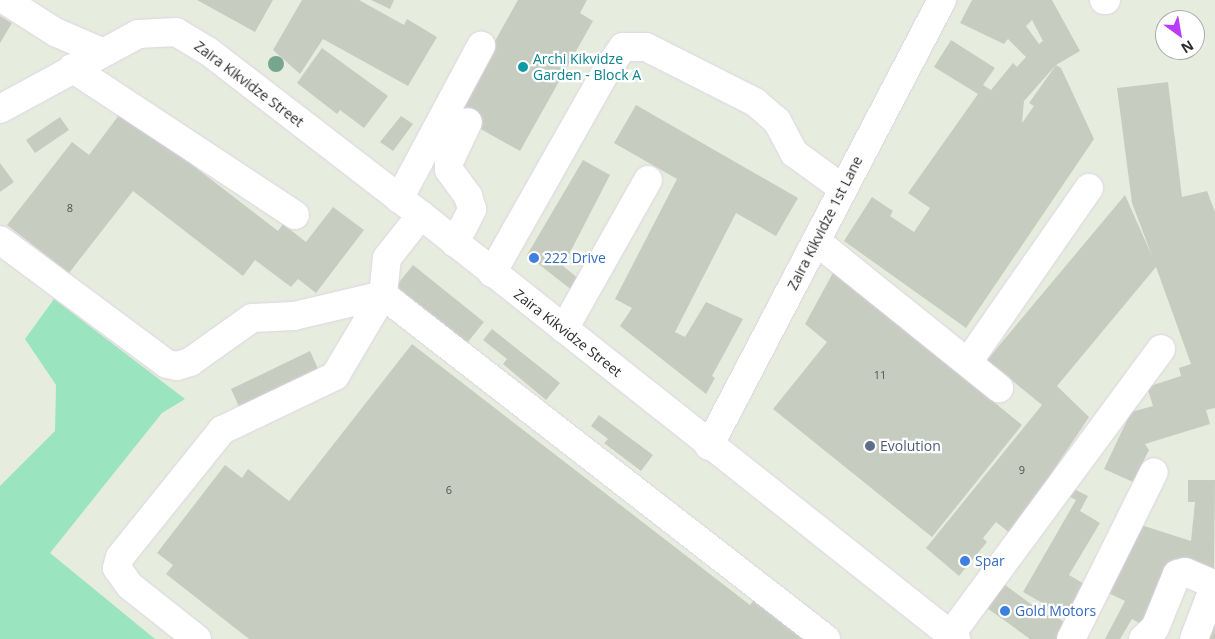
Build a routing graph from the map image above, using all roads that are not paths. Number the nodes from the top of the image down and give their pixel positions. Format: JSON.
{"nodes":[{"id":1,"x":5,"y":0,"type":"edge"},
{"id":2,"x":942,"y":0,"type":"edge"},
{"id":3,"x":481,"y":46,"type":"dead end"},
{"id":4,"x":102,"y":52,"type":"junction"},
{"id":5,"x":72,"y":68,"type":"junction"},
{"id":6,"x":0,"y":109,"type":"edge"},
{"id":7,"x":468,"y":122,"type":"dead end"},
{"id":8,"x":648,"y":180,"type":"dead end"},
{"id":9,"x":842,"y":188,"type":"junction"},
{"id":10,"x":1089,"y":188,"type":"dead end"},
{"id":11,"x":399,"y":199,"type":"junction"},
{"id":12,"x":295,"y":215,"type":"dead end"},
{"id":13,"x":421,"y":216,"type":"junction"},
{"id":14,"x":0,"y":240,"type":"edge"},
{"id":15,"x":816,"y":241,"type":"junction"},
{"id":16,"x":455,"y":243,"type":"junction"},
{"id":17,"x":492,"y":273,"type":"junction"},
{"id":18,"x":383,"y":295,"type":"junction"},
{"id":19,"x":564,"y":329,"type":"junction"},
{"id":20,"x":1161,"y":349,"type":"dead end"},
{"id":21,"x":968,"y":362,"type":"junction"},
{"id":22,"x":999,"y":388,"type":"dead end"},
{"id":23,"x":709,"y":446,"type":"junction"},
{"id":24,"x":1154,"y":472,"type":"dead end"},
{"id":25,"x":953,"y":637,"type":"edge"},
{"id":26,"x":197,"y":639,"type":"edge"},
{"id":27,"x":826,"y":639,"type":"edge"},
{"id":28,"x":1071,"y":639,"type":"edge"},
{"id":29,"x":1142,"y":639,"type":"edge"},
{"id":30,"x":1194,"y":639,"type":"edge"}],
"edges":[{"from":1,"to":4,"type":"street"},
{"from":2,"to":9,"type":"street","name":"Zaira Kikvidze 1st Lane"},
{"from":3,"to":11,"type":"street"},
{"from":4,"to":5,"type":"street"},
{"from":4,"to":11,"type":"street","name":"Zaira Kikvidze Street"},
{"from":5,"to":6,"type":"street"},
{"from":5,"to":12,"type":"street"},
{"from":7,"to":16,"type":"street"},
{"from":8,"to":19,"type":"street"},
{"from":9,"to":15,"type":"street","name":"Zaira Kikvidze 1st Lane"},
{"from":9,"to":17,"type":"street"},
{"from":10,"to":21,"type":"street"},
{"from":11,"to":13,"type":"street","name":"Zaira Kikvidze Street"},
{"from":13,"to":16,"type":"street","name":"Zaira Kikvidze Street"},
{"from":13,"to":18,"type":"street"},
{"from":14,"to":18,"type":"street"},
{"from":15,"to":21,"type":"street"},
{"from":15,"to":23,"type":"street","name":"Zaira Kikvidze 1st Lane"},
{"from":16,"to":17,"type":"street","name":"Zaira Kikvidze Street"},
{"from":17,"to":19,"type":"street","name":"Zaira Kikvidze Street"},
{"from":18,"to":26,"type":"street"},
{"from":18,"to":27,"type":"street"},
{"from":19,"to":23,"type":"street","name":"Zaira Kikvidze Street"},
{"from":20,"to":25,"type":"street"},
{"from":21,"to":22,"type":"street"},
{"from":23,"to":25,"type":"street","name":"Zaira Kikvidze Street"},
{"from":24,"to":28,"type":"street"},
{"from":29,"to":30,"type":"street"}]}
